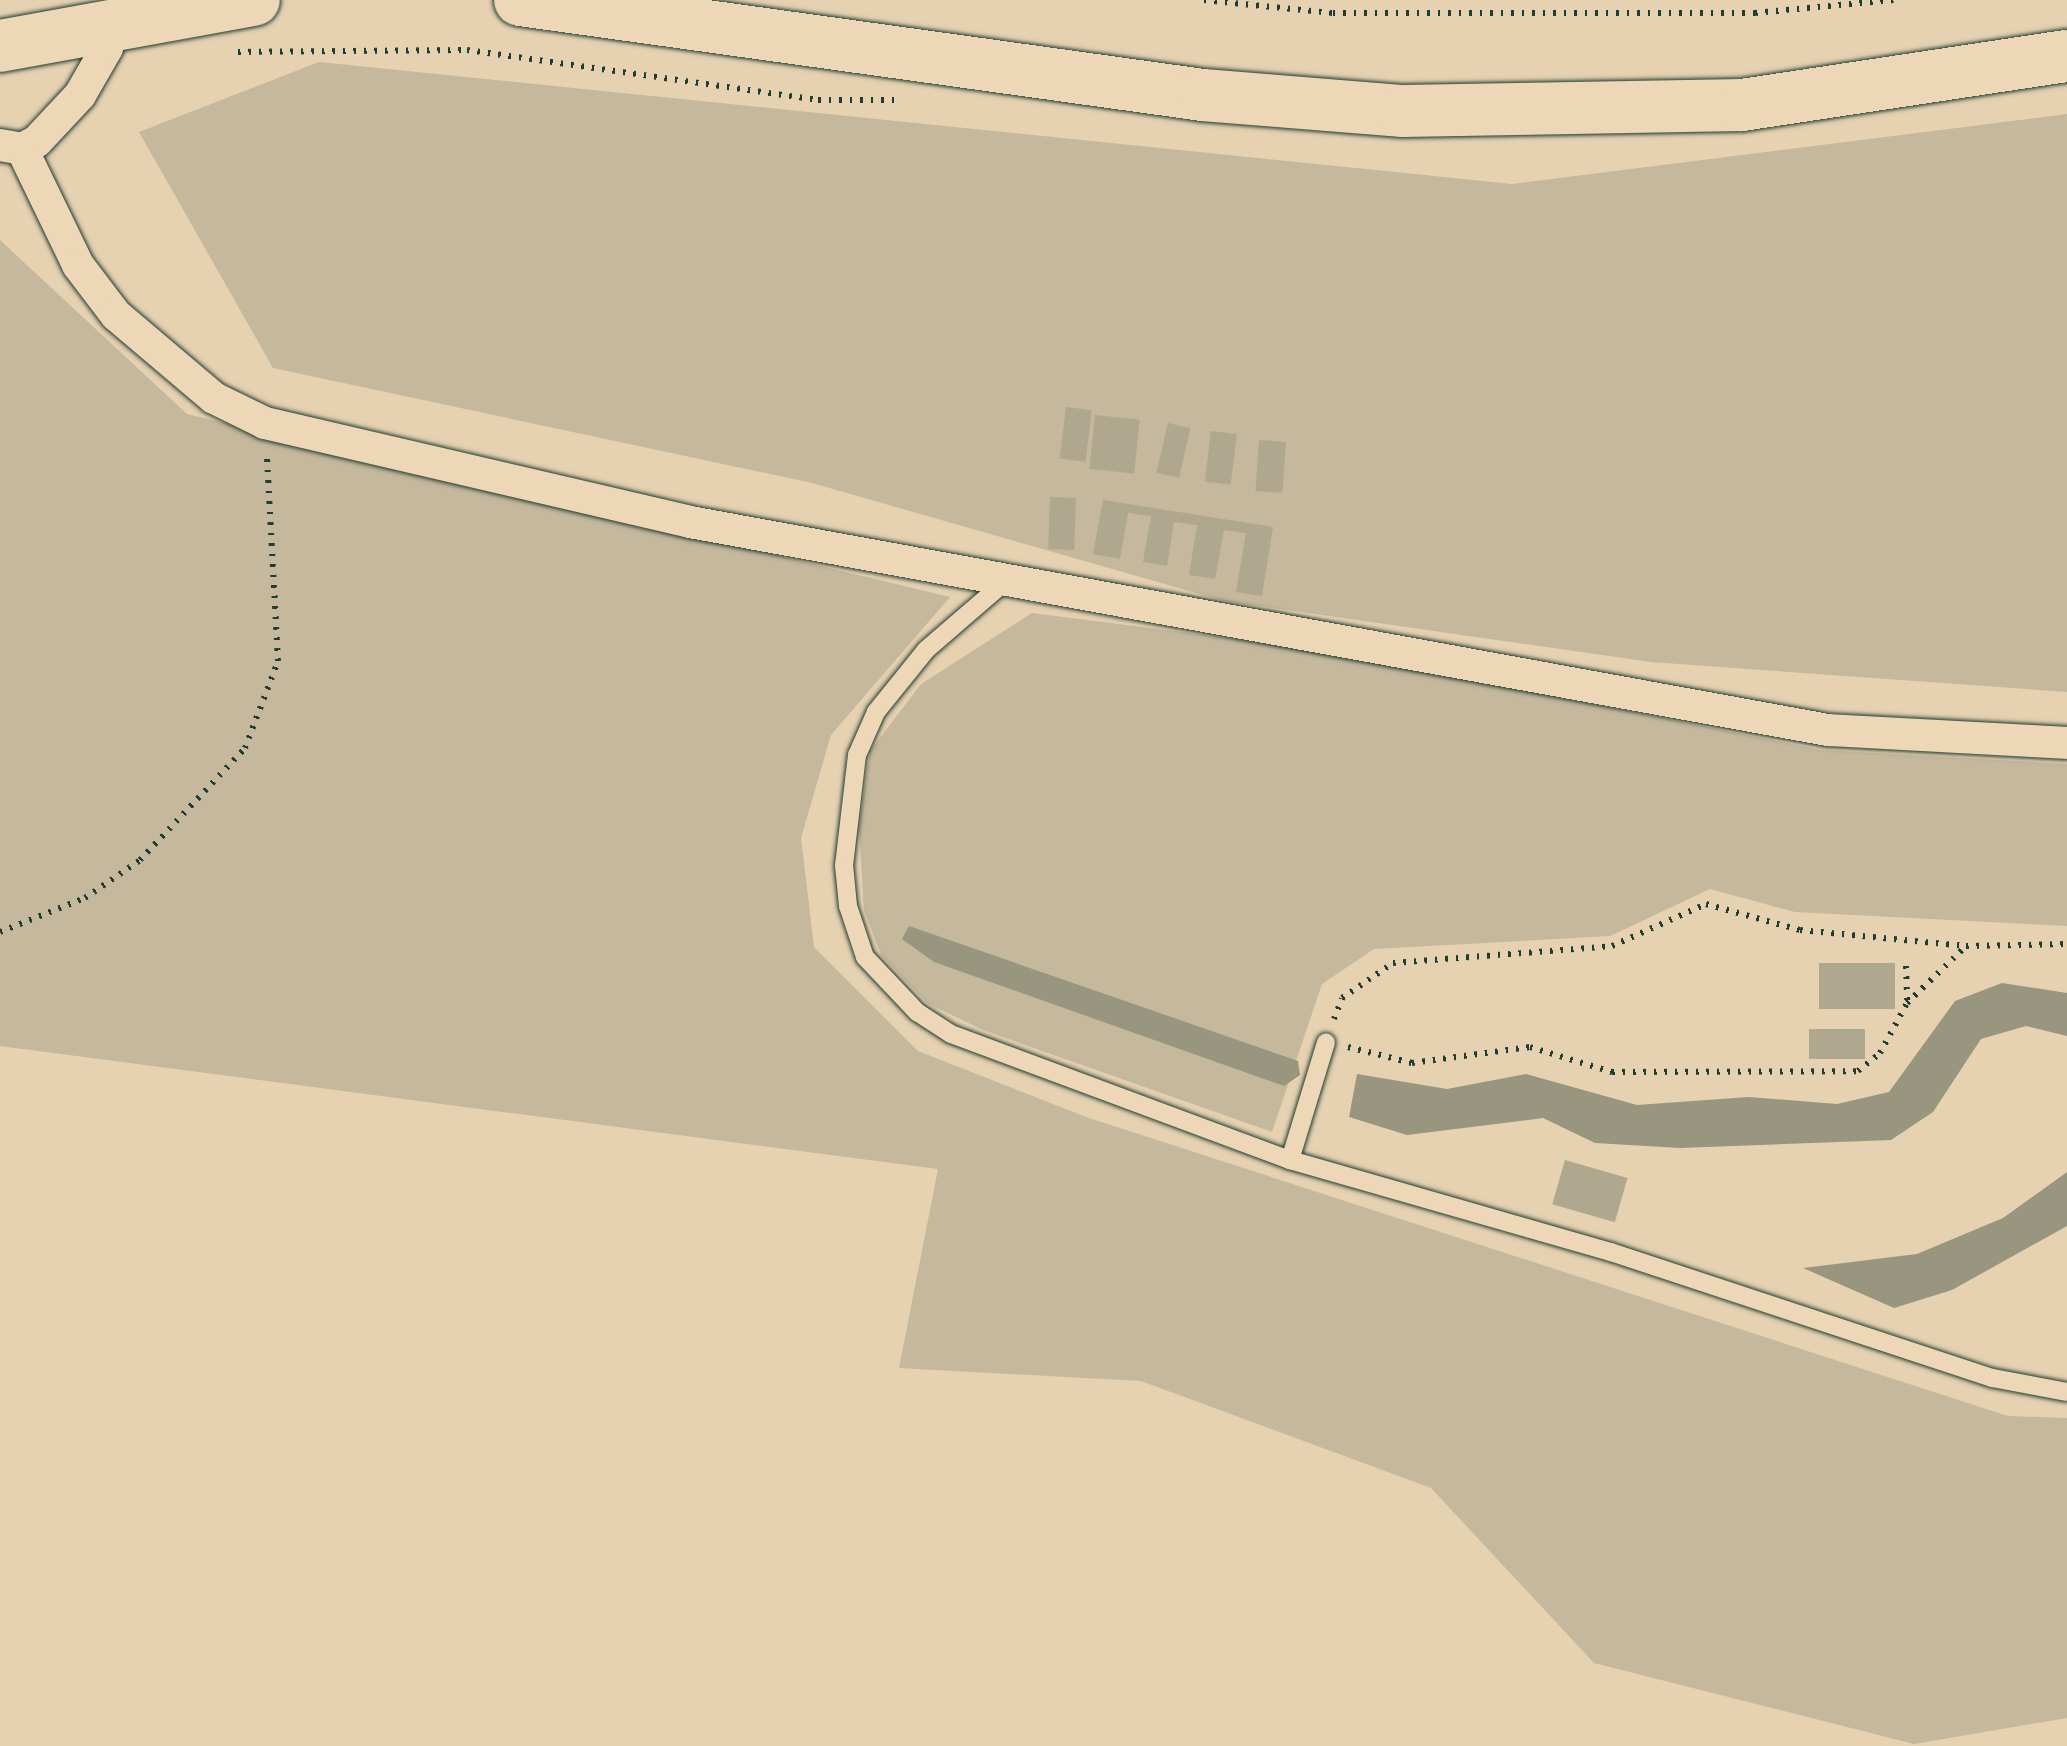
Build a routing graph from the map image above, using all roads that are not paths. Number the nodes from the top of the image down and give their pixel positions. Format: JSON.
{"nodes":[{"id":1,"x":254,"y":0,"type":"edge"},
{"id":2,"x":520,"y":0,"type":"edge"},
{"id":3,"x":109,"y":21,"type":"junction"},
{"id":4,"x":0,"y":46,"type":"edge"},
{"id":5,"x":2067,"y":56,"type":"edge"},
{"id":6,"x":11,"y":147,"type":"edge"},
{"id":7,"x":1011,"y":576,"type":"junction"},
{"id":8,"x":2067,"y":743,"type":"edge"},
{"id":9,"x":1326,"y":1042,"type":"road end"},
{"id":10,"x":1290,"y":1160,"type":"junction"},
{"id":11,"x":2067,"y":1392,"type":"edge"}],
"edges":[{"from":1,"to":3,"type":"main road"},
{"from":2,"to":5,"type":"main road"},
{"from":3,"to":4,"type":"main road"},
{"from":3,"to":6,"type":"street"},
{"from":6,"to":7,"type":"street"},
{"from":7,"to":8,"type":"street"},
{"from":7,"to":10,"type":"lane"},
{"from":9,"to":10,"type":"lane"},
{"from":10,"to":11,"type":"lane"}]}
